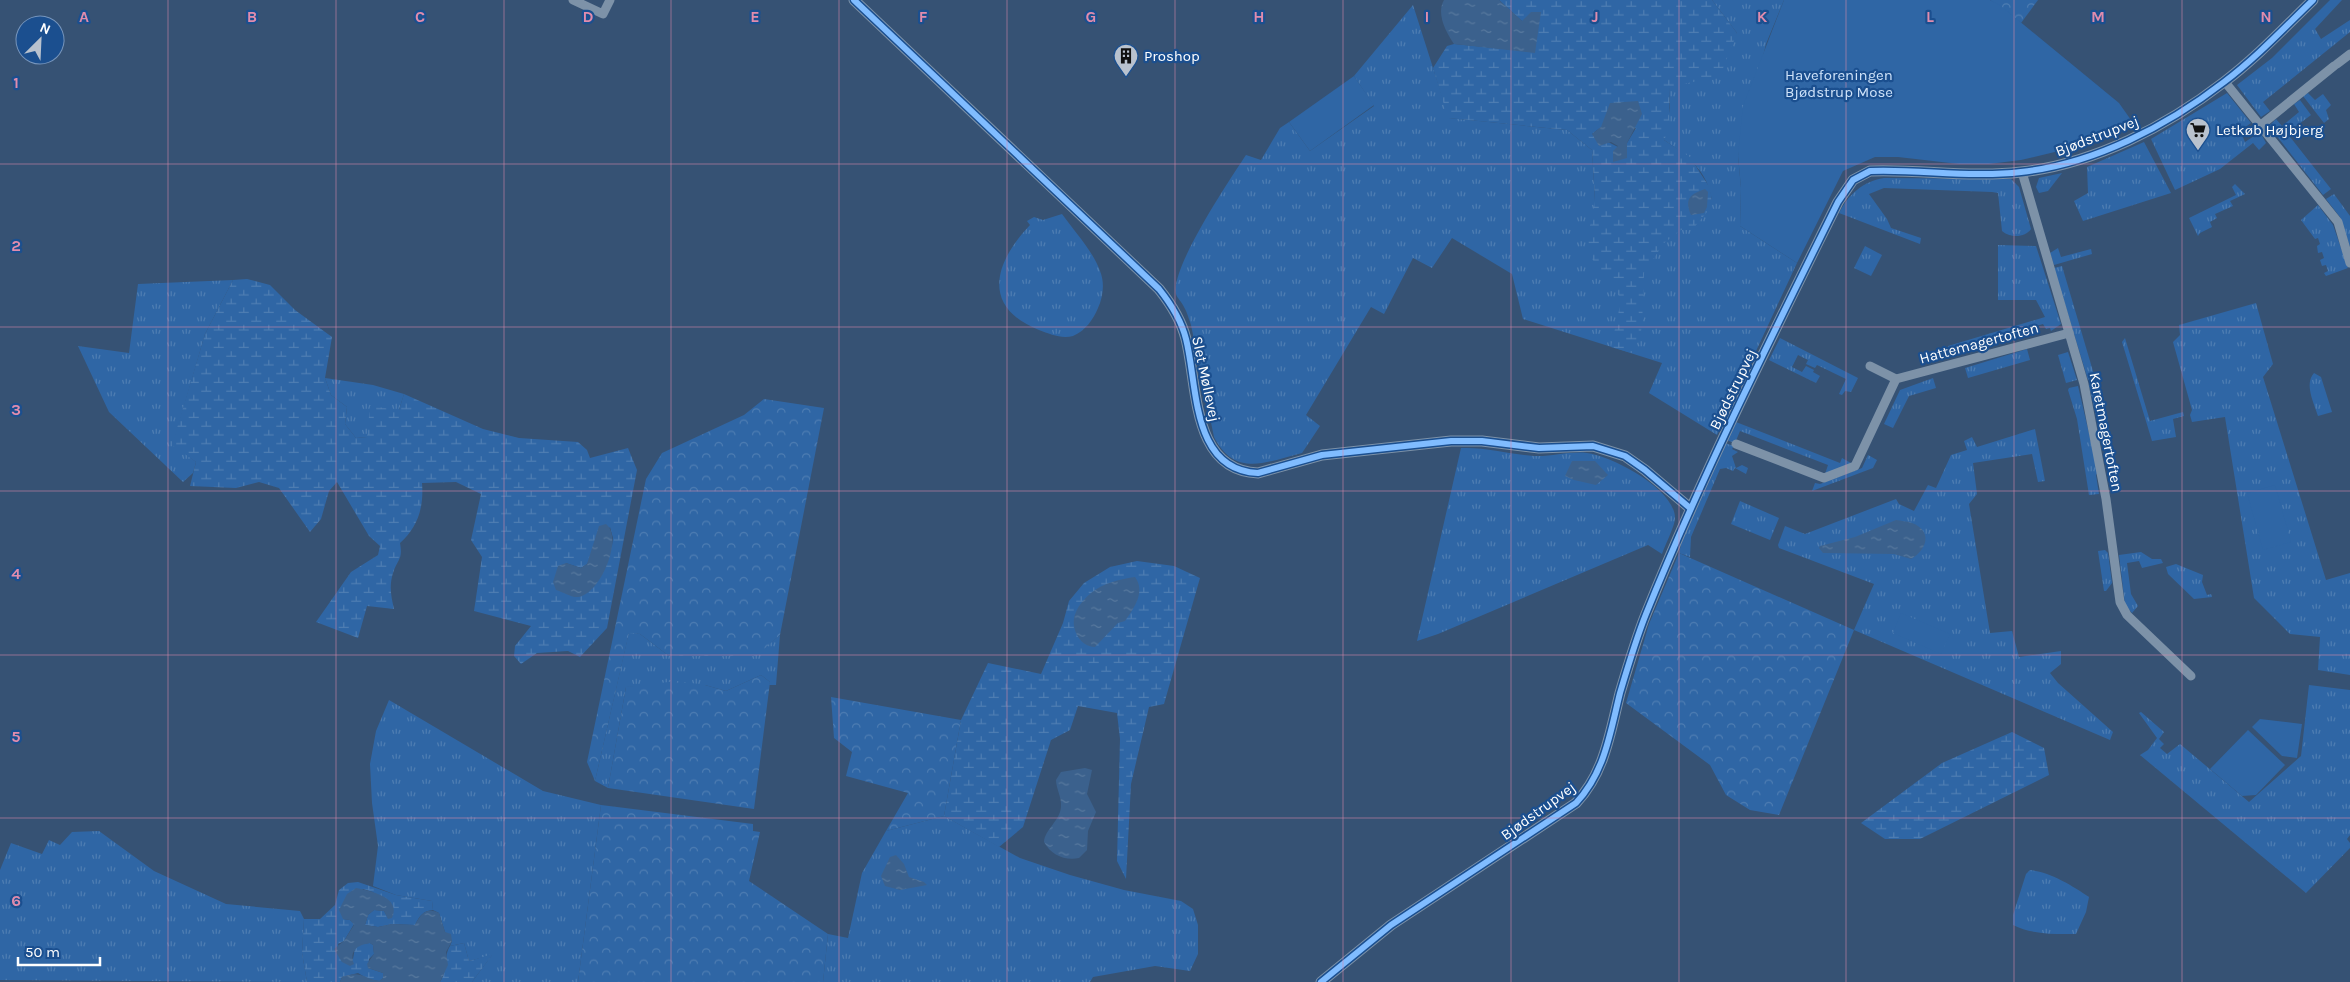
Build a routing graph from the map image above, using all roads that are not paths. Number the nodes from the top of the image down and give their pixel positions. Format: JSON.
{"nodes":[{"id":1,"x":573,"y":0,"type":"edge"},
{"id":2,"x":610,"y":0,"type":"edge"},
{"id":3,"x":854,"y":0,"type":"edge"},
{"id":4,"x":2313,"y":0,"type":"edge"},
{"id":5,"x":2350,"y":54,"type":"edge"},
{"id":6,"x":2225,"y":82,"type":"junction"},
{"id":7,"x":2261,"y":125,"type":"junction"},
{"id":8,"x":2022,"y":172,"type":"junction"},
{"id":9,"x":2350,"y":263,"type":"edge"},
{"id":10,"x":2069,"y":332,"type":"junction"},
{"id":11,"x":1870,"y":366,"type":"dead end"},
{"id":12,"x":1896,"y":379,"type":"junction"},
{"id":13,"x":1736,"y":444,"type":"dead end"},
{"id":14,"x":1690,"y":508,"type":"junction"},
{"id":15,"x":2191,"y":676,"type":"dead end"},
{"id":16,"x":1321,"y":982,"type":"edge"}],
"edges":[{"from":1,"to":2,"type":"street"},
{"from":3,"to":14,"type":"street","name":"Slet Møllevej"},
{"from":4,"to":6,"type":"street","name":"Bjødstrupvej"},
{"from":5,"to":7,"type":"street"},
{"from":6,"to":7,"type":"street"},
{"from":6,"to":8,"type":"street","name":"Bjødstrupvej"},
{"from":7,"to":9,"type":"street"},
{"from":8,"to":10,"type":"street","name":"Karetmagertoften"},
{"from":8,"to":14,"type":"street","name":"Bjødstrupvej"},
{"from":10,"to":12,"type":"street","name":"Hattemagertoften"},
{"from":10,"to":15,"type":"street","name":"Karetmagertoften"},
{"from":11,"to":12,"type":"street"},
{"from":12,"to":13,"type":"street"},
{"from":14,"to":16,"type":"street","name":"Bjødstrupvej"}]}
